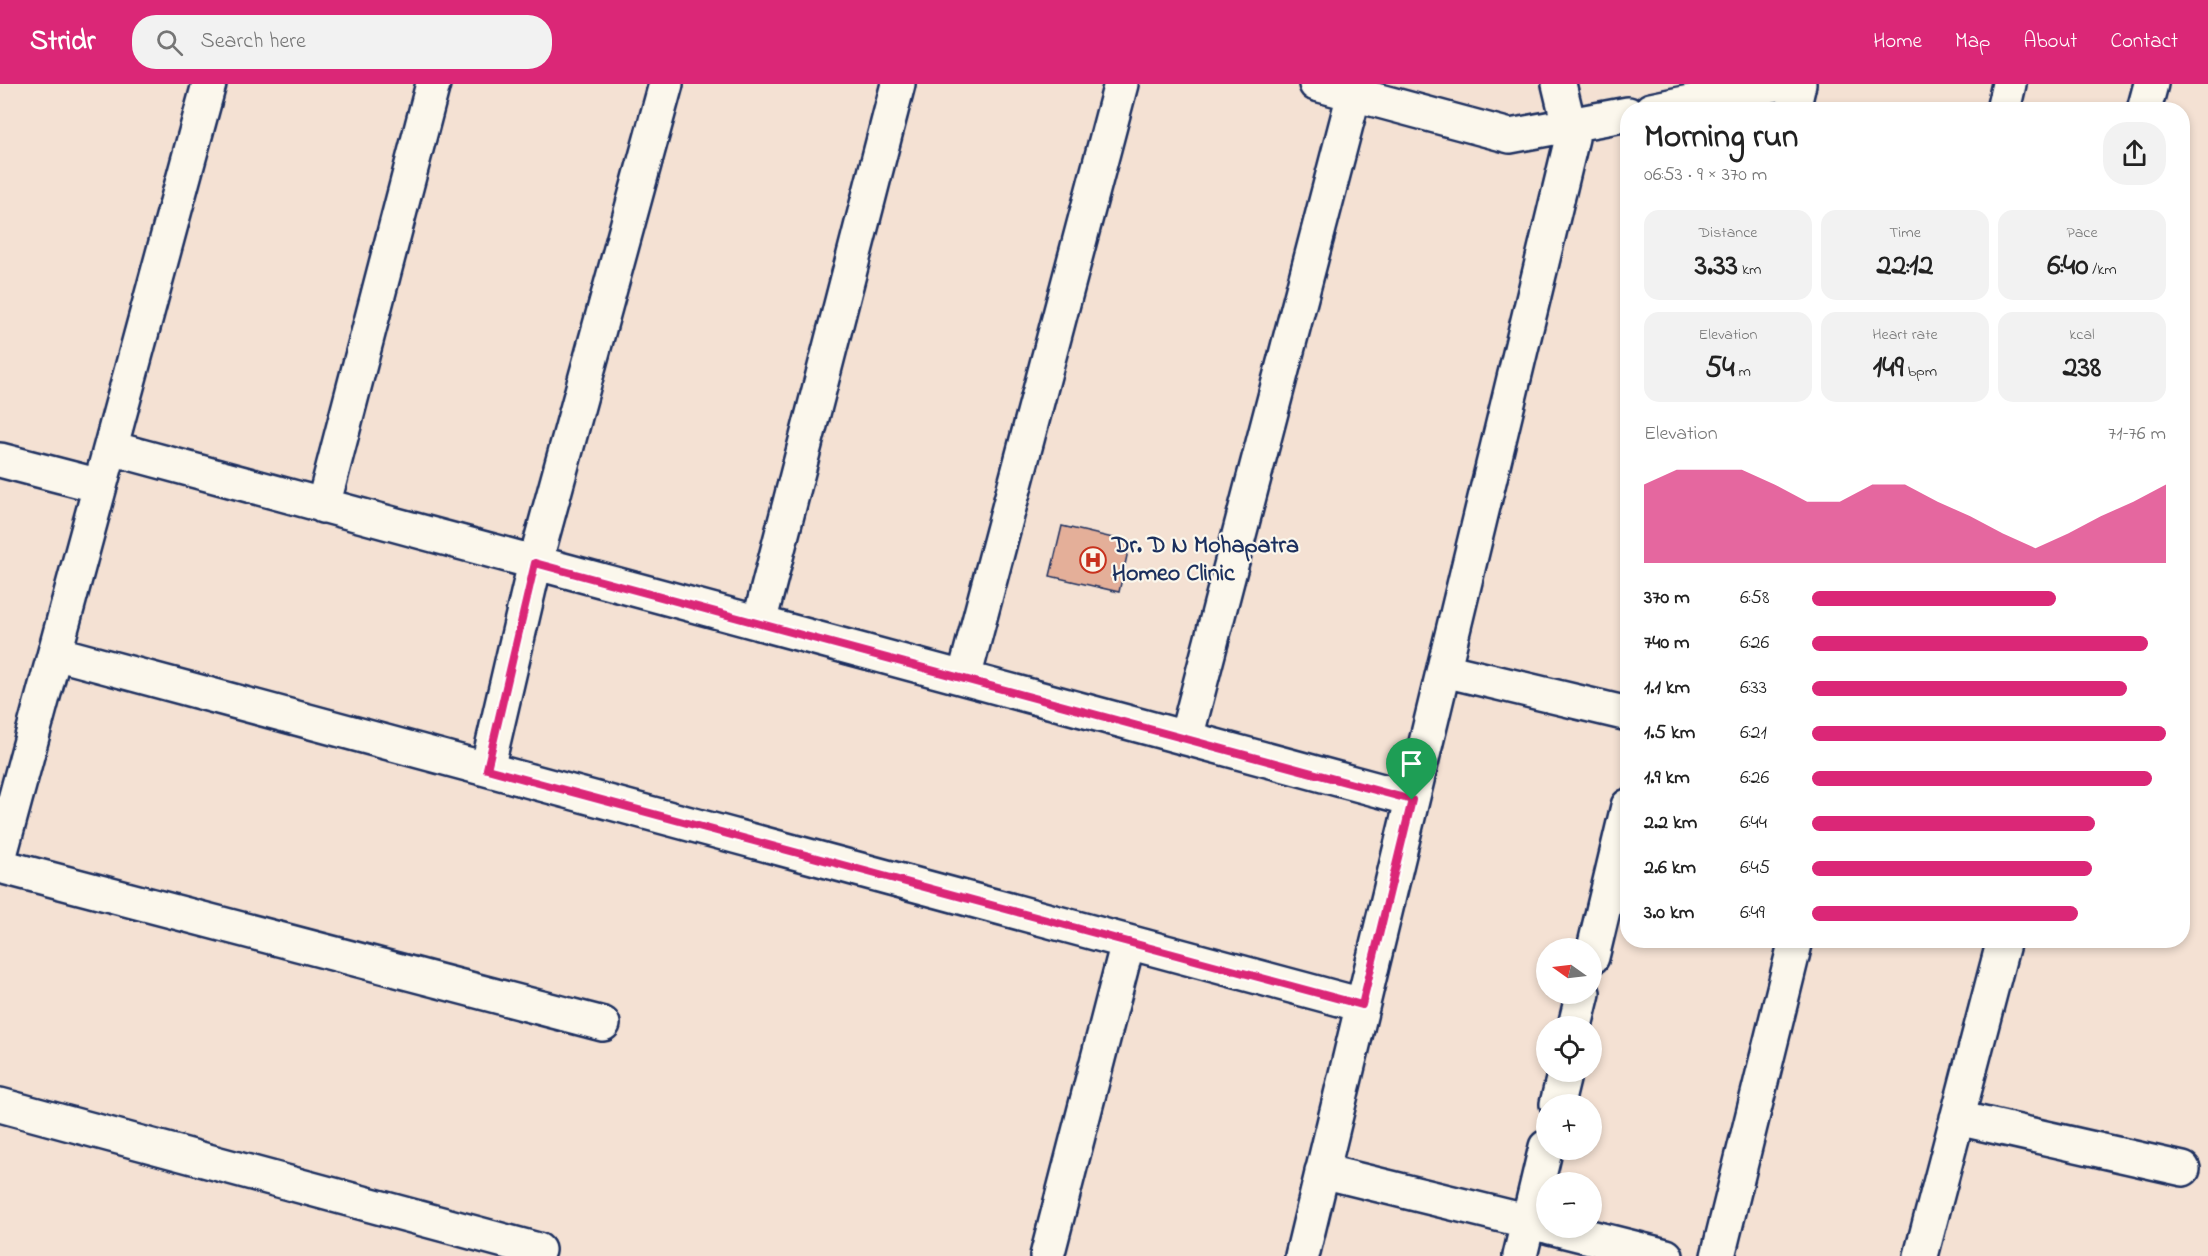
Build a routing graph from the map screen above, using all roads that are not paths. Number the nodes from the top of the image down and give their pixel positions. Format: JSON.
{"nodes":[{"id":1,"x":209,"y":84,"type":"edge"},
{"id":2,"x":433,"y":84,"type":"edge"},
{"id":3,"x":666,"y":84,"type":"edge"},
{"id":4,"x":898,"y":84,"type":"edge"},
{"id":5,"x":1121,"y":84,"type":"edge"},
{"id":6,"x":1316,"y":84,"type":"edge"},
{"id":7,"x":1559,"y":84,"type":"edge"},
{"id":8,"x":1777,"y":84,"type":"edge"},
{"id":9,"x":1799,"y":84,"type":"edge"},
{"id":10,"x":2009,"y":84,"type":"edge"},
{"id":11,"x":2151,"y":84,"type":"edge"},
{"id":12,"x":1354,"y":94,"type":"junction"},
{"id":13,"x":1690,"y":102,"type":"edge"},
{"id":14,"x":1795,"y":102,"type":"edge"},
{"id":15,"x":2005,"y":102,"type":"edge"},
{"id":16,"x":2147,"y":102,"type":"edge"},
{"id":17,"x":1620,"y":116,"type":"edge"},
{"id":18,"x":1569,"y":126,"type":"junction"},
{"id":19,"x":111,"y":448,"type":"junction"},
{"id":20,"x":0,"y":460,"type":"edge"},
{"id":21,"x":100,"y":486,"type":"junction"},
{"id":22,"x":323,"y":506,"type":"junction"},
{"id":23,"x":535,"y":563,"type":"junction"},
{"id":24,"x":759,"y":623,"type":"junction"},
{"id":25,"x":55,"y":653,"type":"junction"},
{"id":26,"x":1444,"y":670,"type":"junction"},
{"id":27,"x":964,"y":678,"type":"junction"},
{"id":28,"x":1620,"y":712,"type":"edge"},
{"id":29,"x":1186,"y":738,"type":"junction"},
{"id":30,"x":487,"y":769,"type":"junction"},
{"id":31,"x":1412,"y":800,"type":"junction"},
{"id":32,"x":1620,"y":840,"type":"edge"},
{"id":33,"x":0,"y":855,"type":"edge"},
{"id":34,"x":0,"y":866,"type":"edge"},
{"id":35,"x":1597,"y":938,"type":"edge"},
{"id":36,"x":1128,"y":942,"type":"junction"},
{"id":37,"x":1794,"y":948,"type":"edge"},
{"id":38,"x":2002,"y":948,"type":"edge"},
{"id":39,"x":1362,"y":1005,"type":"junction"},
{"id":40,"x":603,"y":1024,"type":"dead end"},
{"id":41,"x":0,"y":1105,"type":"edge"},
{"id":42,"x":1957,"y":1118,"type":"junction"},
{"id":43,"x":2183,"y":1169,"type":"dead end"},
{"id":44,"x":1322,"y":1171,"type":"junction"},
{"id":45,"x":1536,"y":1224,"type":"edge"},
{"id":46,"x":1536,"y":1233,"type":"edge"},
{"id":47,"x":1594,"y":1238,"type":"edge"},
{"id":48,"x":538,"y":1250,"type":"dead end"},
{"id":49,"x":1047,"y":1256,"type":"edge"},
{"id":50,"x":1302,"y":1256,"type":"edge"},
{"id":51,"x":1520,"y":1256,"type":"edge"},
{"id":52,"x":1666,"y":1256,"type":"edge"},
{"id":53,"x":1718,"y":1256,"type":"edge"},
{"id":54,"x":1921,"y":1256,"type":"edge"}],
"edges":[{"from":1,"to":19,"type":"street"},
{"from":2,"to":22,"type":"street"},
{"from":3,"to":23,"type":"street"},
{"from":4,"to":24,"type":"street"},
{"from":5,"to":27,"type":"street"},
{"from":6,"to":12,"type":"street"},
{"from":7,"to":18,"type":"street"},
{"from":8,"to":13,"type":"street"},
{"from":9,"to":14,"type":"street"},
{"from":10,"to":15,"type":"street"},
{"from":11,"to":16,"type":"street"},
{"from":12,"to":18,"type":"street"},
{"from":12,"to":29,"type":"street"},
{"from":17,"to":18,"type":"street"},
{"from":18,"to":26,"type":"street"},
{"from":19,"to":21,"type":"street"},
{"from":19,"to":22,"type":"street"},
{"from":20,"to":21,"type":"street"},
{"from":21,"to":25,"type":"street"},
{"from":22,"to":23,"type":"street"},
{"from":23,"to":24,"type":"street"},
{"from":23,"to":30,"type":"street"},
{"from":24,"to":27,"type":"street"},
{"from":25,"to":30,"type":"street"},
{"from":25,"to":33,"type":"street"},
{"from":26,"to":28,"type":"street"},
{"from":26,"to":31,"type":"street"},
{"from":27,"to":29,"type":"street"},
{"from":29,"to":31,"type":"street"},
{"from":30,"to":36,"type":"street"},
{"from":31,"to":39,"type":"street"},
{"from":32,"to":35,"type":"street"},
{"from":34,"to":40,"type":"street"},
{"from":36,"to":39,"type":"street"},
{"from":36,"to":49,"type":"street"},
{"from":37,"to":53,"type":"street"},
{"from":38,"to":42,"type":"street"},
{"from":39,"to":44,"type":"street"},
{"from":41,"to":48,"type":"street"},
{"from":42,"to":43,"type":"street"},
{"from":42,"to":54,"type":"street"},
{"from":44,"to":45,"type":"street"},
{"from":44,"to":50,"type":"street"},
{"from":46,"to":51,"type":"street"},
{"from":47,"to":52,"type":"street"}]}
